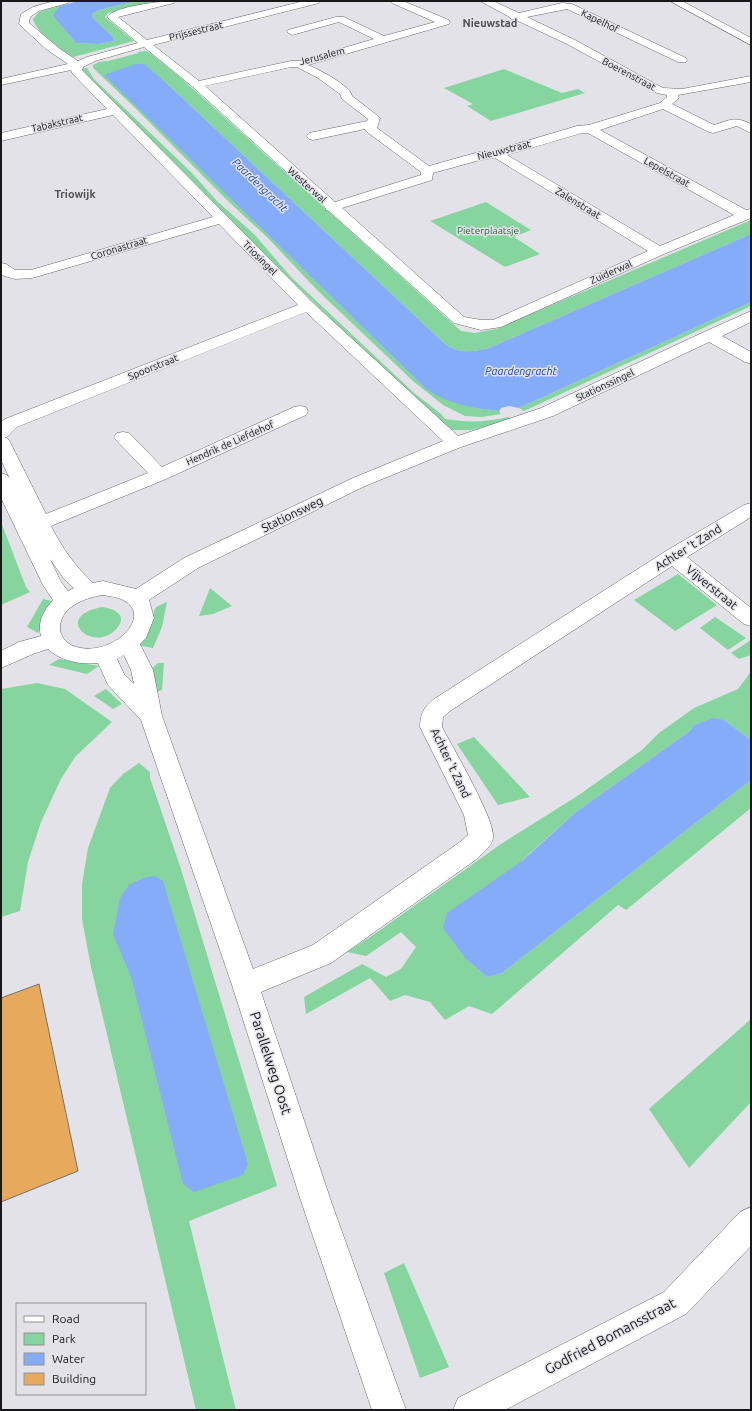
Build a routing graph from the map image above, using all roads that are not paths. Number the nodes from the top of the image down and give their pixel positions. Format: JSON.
{"nodes":[{"id":1,"x":65,"y":1,"type":"edge"},
{"id":2,"x":171,"y":1,"type":"edge"},
{"id":3,"x":316,"y":1,"type":"edge"},
{"id":4,"x":396,"y":1,"type":"edge"},
{"id":5,"x":474,"y":1,"type":"edge"},
{"id":6,"x":485,"y":1,"type":"edge"},
{"id":7,"x":675,"y":1,"type":"edge"},
{"id":8,"x":515,"y":17,"type":"junction"},
{"id":9,"x":292,"y":32,"type":"dead end"},
{"id":10,"x":382,"y":39,"type":"junction"},
{"id":11,"x":751,"y":42,"type":"edge"},
{"id":12,"x":146,"y":44,"type":"junction"},
{"id":13,"x":682,"y":60,"type":"dead end"},
{"id":14,"x":299,"y":64,"type":"junction"},
{"id":15,"x":78,"y":65,"type":"junction"},
{"id":16,"x":751,"y":79,"type":"edge"},
{"id":17,"x":1,"y":82,"type":"edge"},
{"id":18,"x":197,"y":85,"type":"junction"},
{"id":19,"x":672,"y":92,"type":"junction"},
{"id":20,"x":664,"y":105,"type":"junction"},
{"id":21,"x":113,"y":111,"type":"junction"},
{"id":22,"x":372,"y":125,"type":"junction"},
{"id":23,"x":590,"y":129,"type":"junction"},
{"id":24,"x":751,"y":129,"type":"edge"},
{"id":25,"x":313,"y":136,"type":"dead end"},
{"id":26,"x":1,"y":137,"type":"edge"},
{"id":27,"x":497,"y":154,"type":"junction"},
{"id":28,"x":428,"y":171,"type":"junction"},
{"id":29,"x":331,"y":207,"type":"junction"},
{"id":30,"x":748,"y":214,"type":"edge"},
{"id":31,"x":220,"y":219,"type":"junction"},
{"id":32,"x":659,"y":251,"type":"junction"},
{"id":33,"x":1,"y":267,"type":"edge"},
{"id":34,"x":308,"y":306,"type":"junction"},
{"id":35,"x":751,"y":316,"type":"edge"},
{"id":36,"x":470,"y":324,"type":"joint"},
{"id":37,"x":709,"y":335,"type":"junction"},
{"id":38,"x":751,"y":359,"type":"edge"},
{"id":39,"x":300,"y":411,"type":"dead end"},
{"id":40,"x":1,"y":433,"type":"edge"},
{"id":41,"x":123,"y":437,"type":"dead end"},
{"id":42,"x":1,"y":442,"type":"edge"},
{"id":43,"x":455,"y":444,"type":"junction"},
{"id":44,"x":160,"y":474,"type":"junction"},
{"id":45,"x":1,"y":479,"type":"edge"},
{"id":46,"x":751,"y":509,"type":"edge"},
{"id":47,"x":42,"y":523,"type":"junction"},
{"id":48,"x":673,"y":556,"type":"junction"},
{"id":49,"x":89,"y":590,"type":"junction"},
{"id":50,"x":136,"y":599,"type":"junction"},
{"id":51,"x":65,"y":601,"type":"junction"},
{"id":52,"x":751,"y":619,"type":"edge"},
{"id":53,"x":53,"y":640,"type":"junction"},
{"id":54,"x":129,"y":644,"type":"junction"},
{"id":55,"x":105,"y":655,"type":"junction"},
{"id":56,"x":1,"y":660,"type":"edge"},
{"id":57,"x":151,"y":716,"type":"junction"},
{"id":58,"x":245,"y":985,"type":"junction"},
{"id":59,"x":751,"y":1223,"type":"edge"},
{"id":60,"x":389,"y":1410,"type":"edge"},
{"id":61,"x":470,"y":1410,"type":"edge"}],
"edges":[{"from":1,"to":15,"type":"street"},
{"from":2,"to":12,"type":"street","name":"Westerwal"},
{"from":3,"to":12,"type":"street","name":"Prijssestraat"},
{"from":4,"to":10,"type":"street","name":"Jerusalem"},
{"from":5,"to":8,"type":"street","name":"Boerenstraat"},
{"from":6,"to":8,"type":"street","name":"Boerenstraat"},
{"from":7,"to":11,"type":"street"},
{"from":8,"to":13,"type":"street","name":"Kapelhof"},
{"from":8,"to":19,"type":"street","name":"Boerenstraat"},
{"from":9,"to":10,"type":"street"},
{"from":10,"to":14,"type":"street","name":"Jerusalem"},
{"from":12,"to":15,"type":"street","name":"Prijssestraat"},
{"from":12,"to":18,"type":"street","name":"Westerwal"},
{"from":14,"to":18,"type":"street","name":"Jerusalem"},
{"from":14,"to":22,"type":"street"},
{"from":15,"to":17,"type":"street","name":"Prijssestraat"},
{"from":15,"to":21,"type":"street","name":"Triosingel"},
{"from":16,"to":19,"type":"street","name":"Boerenstraat"},
{"from":18,"to":29,"type":"street","name":"Westerwal"},
{"from":19,"to":20,"type":"street"},
{"from":20,"to":23,"type":"street","name":"Nieuwstraat"},
{"from":20,"to":24,"type":"street"},
{"from":21,"to":26,"type":"street","name":"Tabakstraat"},
{"from":21,"to":31,"type":"street","name":"Triosingel"},
{"from":22,"to":25,"type":"street"},
{"from":22,"to":28,"type":"street"},
{"from":23,"to":27,"type":"street","name":"Nieuwstraat"},
{"from":23,"to":30,"type":"street","name":"Lepelstraat"},
{"from":27,"to":28,"type":"street","name":"Nieuwstraat"},
{"from":27,"to":32,"type":"street","name":"Zalenstraat"},
{"from":28,"to":29,"type":"street","name":"Nieuwstraat"},
{"from":29,"to":36,"type":"street","name":"Westerwal"},
{"from":30,"to":32,"type":"street","name":"Zuiderwal"},
{"from":31,"to":33,"type":"street","name":"Coronastraat"},
{"from":31,"to":34,"type":"street","name":"Triosingel"},
{"from":32,"to":36,"type":"street","name":"Zuiderwal"},
{"from":34,"to":40,"type":"street","name":"Spoorstraat"},
{"from":34,"to":43,"type":"street","name":"Triosingel"},
{"from":35,"to":37,"type":"street","name":"Stationssingel"},
{"from":37,"to":38,"type":"street"},
{"from":37,"to":43,"type":"street","name":"Stationssingel"},
{"from":39,"to":44,"type":"street","name":"Hendrik de Liefdehof"},
{"from":41,"to":44,"type":"street"},
{"from":42,"to":47,"type":"street"},
{"from":43,"to":50,"type":"street","name":"Stationsweg"},
{"from":44,"to":47,"type":"street","name":"Hendrik de Liefdehof"},
{"from":45,"to":51,"type":"street"},
{"from":46,"to":48,"type":"street","name":"Achter 't Zand"},
{"from":47,"to":49,"type":"street"},
{"from":48,"to":52,"type":"street","name":"Vijverstraat"},
{"from":48,"to":58,"type":"street","name":"Achter 't Zand"},
{"from":49,"to":50,"type":"street"},
{"from":49,"to":51,"type":"street"},
{"from":50,"to":54,"type":"street"},
{"from":51,"to":53,"type":"street"},
{"from":53,"to":55,"type":"street"},
{"from":53,"to":56,"type":"street"},
{"from":54,"to":55,"type":"street"},
{"from":54,"to":57,"type":"street","name":"Parallelweg Oost"},
{"from":55,"to":57,"type":"street","name":"Parallelweg Oost"},
{"from":57,"to":58,"type":"street","name":"Parallelweg Oost"},
{"from":58,"to":60,"type":"street","name":"Parallelweg Oost"},
{"from":59,"to":61,"type":"street","name":"Godfried Bomansstraat"}]}
